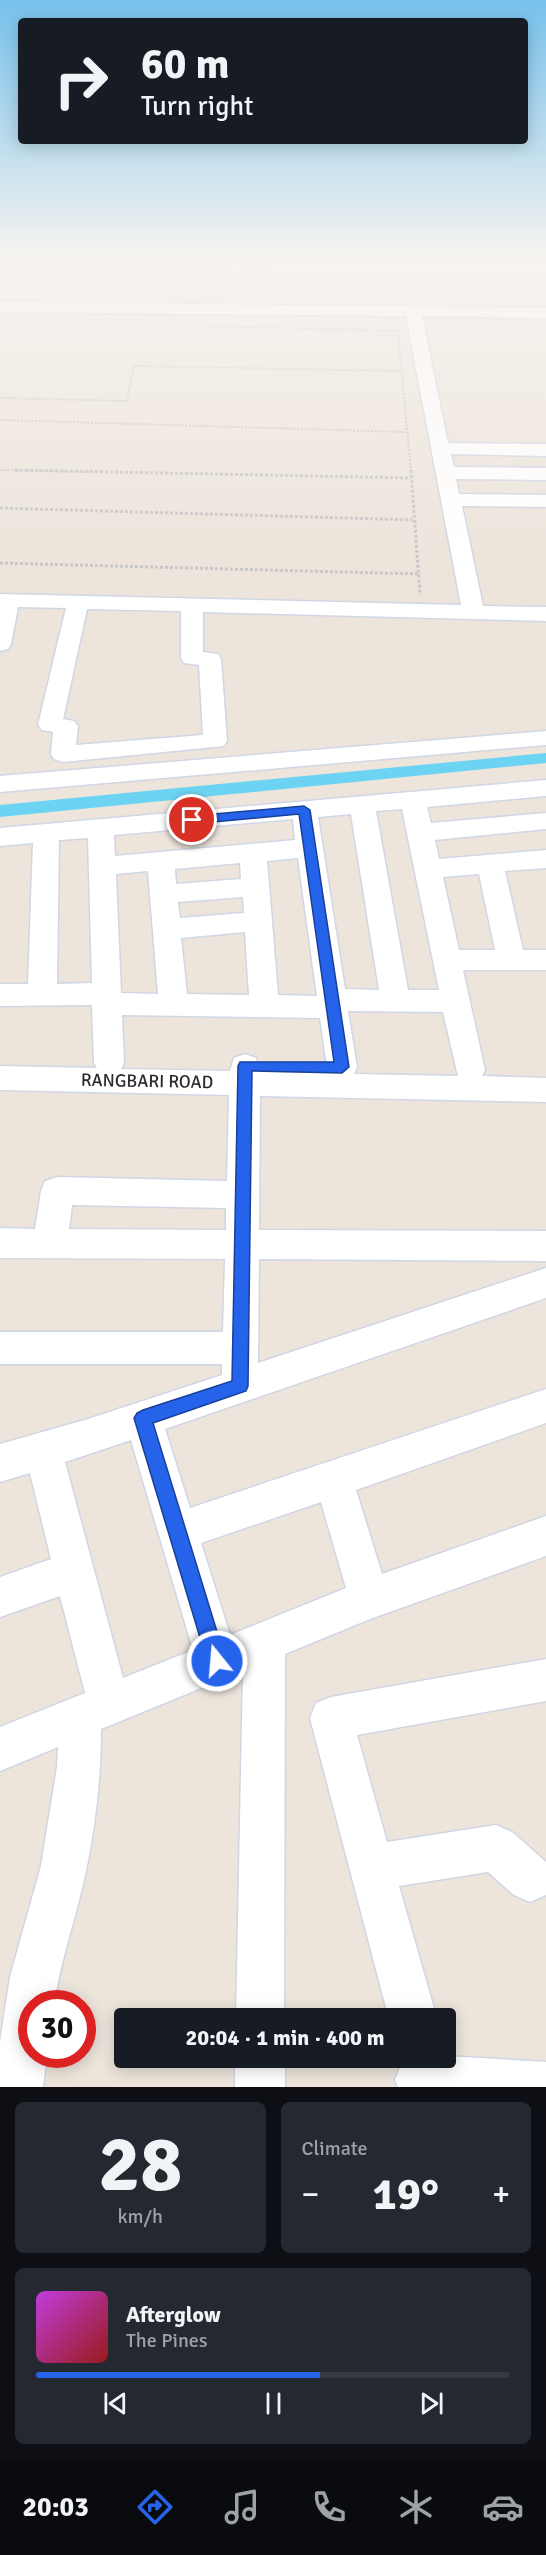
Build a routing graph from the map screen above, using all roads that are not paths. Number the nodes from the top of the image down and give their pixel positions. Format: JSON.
{"nodes":[{"id":1,"x":422,"y":356,"type":"edge"},
{"id":2,"x":440,"y":448,"type":"junction"},
{"id":3,"x":546,"y":450,"type":"edge"},
{"id":4,"x":445,"y":473,"type":"junction"},
{"id":5,"x":546,"y":474,"type":"edge"},
{"id":6,"x":451,"y":500,"type":"junction"},
{"id":7,"x":546,"y":501,"type":"edge"},
{"id":8,"x":3,"y":597,"type":"edge"},
{"id":9,"x":164,"y":599,"type":"junction"},
{"id":10,"x":78,"y":602,"type":"junction"},
{"id":11,"x":546,"y":604,"type":"edge"},
{"id":12,"x":192,"y":605,"type":"junction"},
{"id":13,"x":472,"y":607,"type":"junction"},
{"id":14,"x":546,"y":614,"type":"edge"},
{"id":15,"x":0,"y":644,"type":"edge"},
{"id":16,"x":546,"y":738,"type":"edge"},
{"id":17,"x":0,"y":784,"type":"edge"},
{"id":18,"x":546,"y":788,"type":"edge"},
{"id":19,"x":413,"y":800,"type":"junction"},
{"id":20,"x":362,"y":805,"type":"junction"},
{"id":21,"x":304,"y":810,"type":"junction"},
{"id":22,"x":546,"y":821,"type":"edge"},
{"id":23,"x":101,"y":828,"type":"junction"},
{"id":24,"x":46,"y":833,"type":"junction"},
{"id":25,"x":420,"y":833,"type":"junction"},
{"id":26,"x":0,"y":837,"type":"edge"},
{"id":27,"x":310,"y":848,"type":"junction"},
{"id":28,"x":253,"y":853,"type":"junction"},
{"id":29,"x":546,"y":860,"type":"edge"},
{"id":30,"x":161,"y":861,"type":"junction"},
{"id":31,"x":490,"y":864,"type":"junction"},
{"id":32,"x":103,"y":866,"type":"junction"},
{"id":33,"x":428,"y":869,"type":"junction"},
{"id":34,"x":255,"y":886,"type":"junction"},
{"id":35,"x":164,"y":894,"type":"junction"},
{"id":36,"x":258,"y":921,"type":"junction"},
{"id":37,"x":167,"y":929,"type":"junction"},
{"id":38,"x":447,"y":960,"type":"junction"},
{"id":39,"x":511,"y":960,"type":"junction"},
{"id":40,"x":546,"y":960,"type":"edge"},
{"id":41,"x":0,"y":995,"type":"edge"},
{"id":42,"x":42,"y":995,"type":"junction"},
{"id":43,"x":107,"y":999,"type":"junction"},
{"id":44,"x":396,"y":1000,"type":"junction"},
{"id":45,"x":455,"y":1001,"type":"junction"},
{"id":46,"x":333,"y":1004,"type":"junction"},
{"id":47,"x":173,"y":1005,"type":"junction"},
{"id":48,"x":264,"y":1006,"type":"junction"},
{"id":49,"x":0,"y":1061,"type":"edge"},
{"id":50,"x":109,"y":1063,"type":"junction"},
{"id":51,"x":342,"y":1067,"type":"junction"},
{"id":52,"x":470,"y":1070,"type":"junction"},
{"id":53,"x":546,"y":1071,"type":"edge"},
{"id":54,"x":245,"y":1075,"type":"junction"},
{"id":55,"x":0,"y":1078,"type":"edge"},
{"id":56,"x":546,"y":1090,"type":"edge"},
{"id":57,"x":243,"y":1195,"type":"junction"},
{"id":58,"x":0,"y":1243,"type":"edge"},
{"id":59,"x":50,"y":1243,"type":"junction"},
{"id":60,"x":242,"y":1245,"type":"junction"},
{"id":61,"x":546,"y":1246,"type":"edge"},
{"id":62,"x":546,"y":1284,"type":"edge"},
{"id":63,"x":0,"y":1348,"type":"edge"},
{"id":64,"x":241,"y":1348,"type":"junction"},
{"id":65,"x":240,"y":1386,"type":"junction"},
{"id":66,"x":546,"y":1406,"type":"edge"},
{"id":67,"x":143,"y":1418,"type":"junction"},
{"id":68,"x":43,"y":1450,"type":"junction"},
{"id":69,"x":0,"y":1463,"type":"edge"},
{"id":70,"x":333,"y":1479,"type":"junction"},
{"id":71,"x":177,"y":1532,"type":"junction"},
{"id":72,"x":546,"y":1536,"type":"edge"},
{"id":73,"x":74,"y":1572,"type":"junction"},
{"id":74,"x":0,"y":1597,"type":"edge"},
{"id":75,"x":370,"y":1599,"type":"junction"},
{"id":76,"x":264,"y":1642,"type":"junction"},
{"id":77,"x":217,"y":1661,"type":"junction"},
{"id":78,"x":546,"y":1680,"type":"edge"},
{"id":79,"x":94,"y":1711,"type":"junction"},
{"id":80,"x":0,"y":1749,"type":"edge"},
{"id":81,"x":371,"y":1867,"type":"junction"},
{"id":82,"x":530,"y":1879,"type":"dead end"},
{"id":83,"x":260,"y":2008,"type":"edge"},
{"id":84,"x":411,"y":2008,"type":"edge"},
{"id":85,"x":260,"y":2068,"type":"edge"},
{"id":86,"x":13,"y":2075,"type":"edge"},
{"id":87,"x":420,"y":2075,"type":"edge"},
{"id":88,"x":260,"y":2087,"type":"edge"},
{"id":89,"x":546,"y":2087,"type":"edge"}],
"edges":[{"from":1,"to":2,"type":"street"},
{"from":2,"to":3,"type":"street"},
{"from":2,"to":4,"type":"street"},
{"from":4,"to":5,"type":"street"},
{"from":4,"to":6,"type":"street"},
{"from":6,"to":7,"type":"street"},
{"from":6,"to":13,"type":"street"},
{"from":8,"to":9,"type":"street"},
{"from":8,"to":10,"type":"street"},
{"from":8,"to":15,"type":"street"},
{"from":9,"to":10,"type":"street"},
{"from":9,"to":12,"type":"street"},
{"from":9,"to":13,"type":"street"},
{"from":10,"to":12,"type":"street"},
{"from":11,"to":13,"type":"street"},
{"from":12,"to":13,"type":"street"},
{"from":13,"to":14,"type":"street"},
{"from":16,"to":17,"type":"street"},
{"from":18,"to":19,"type":"street"},
{"from":19,"to":20,"type":"street"},
{"from":19,"to":25,"type":"street"},
{"from":20,"to":21,"type":"street"},
{"from":20,"to":44,"type":"street"},
{"from":21,"to":23,"type":"street"},
{"from":21,"to":27,"type":"street"},
{"from":22,"to":25,"type":"street"},
{"from":23,"to":24,"type":"street"},
{"from":23,"to":32,"type":"street"},
{"from":24,"to":26,"type":"street"},
{"from":24,"to":42,"type":"street"},
{"from":25,"to":33,"type":"street"},
{"from":27,"to":28,"type":"street"},
{"from":27,"to":46,"type":"street"},
{"from":28,"to":30,"type":"street"},
{"from":28,"to":34,"type":"street"},
{"from":29,"to":31,"type":"street"},
{"from":30,"to":32,"type":"street"},
{"from":30,"to":35,"type":"street"},
{"from":31,"to":33,"type":"street"},
{"from":31,"to":39,"type":"street"},
{"from":32,"to":43,"type":"street"},
{"from":33,"to":38,"type":"street"},
{"from":34,"to":35,"type":"street"},
{"from":34,"to":36,"type":"street"},
{"from":35,"to":37,"type":"street"},
{"from":36,"to":37,"type":"street"},
{"from":36,"to":48,"type":"street"},
{"from":37,"to":47,"type":"street"},
{"from":38,"to":39,"type":"street"},
{"from":38,"to":45,"type":"street"},
{"from":39,"to":40,"type":"street"},
{"from":41,"to":42,"type":"street"},
{"from":42,"to":43,"type":"street"},
{"from":43,"to":47,"type":"street"},
{"from":43,"to":50,"type":"street"},
{"from":44,"to":45,"type":"street"},
{"from":44,"to":46,"type":"street"},
{"from":45,"to":52,"type":"street"},
{"from":46,"to":48,"type":"street"},
{"from":46,"to":51,"type":"street"},
{"from":47,"to":48,"type":"street"},
{"from":49,"to":50,"type":"street","name":"RANGBARI ROAD"},
{"from":50,"to":54,"type":"street","name":"RANGBARI ROAD"},
{"from":51,"to":52,"type":"street","name":"RANGBARI ROAD"},
{"from":51,"to":54,"type":"street","name":"RANGBARI ROAD"},
{"from":52,"to":53,"type":"street","name":"RANGBARI ROAD"},
{"from":54,"to":55,"type":"street","name":"RANGBARI ROAD"},
{"from":54,"to":56,"type":"street","name":"RANGBARI ROAD"},
{"from":54,"to":57,"type":"street"},
{"from":57,"to":59,"type":"street"},
{"from":57,"to":60,"type":"street"},
{"from":58,"to":59,"type":"street"},
{"from":59,"to":60,"type":"street"},
{"from":60,"to":61,"type":"street"},
{"from":60,"to":64,"type":"street"},
{"from":62,"to":65,"type":"street"},
{"from":63,"to":64,"type":"street"},
{"from":64,"to":65,"type":"street"},
{"from":65,"to":67,"type":"street"},
{"from":66,"to":70,"type":"street"},
{"from":67,"to":68,"type":"street"},
{"from":67,"to":71,"type":"street"},
{"from":68,"to":69,"type":"street"},
{"from":68,"to":73,"type":"street"},
{"from":70,"to":71,"type":"street"},
{"from":70,"to":75,"type":"street"},
{"from":71,"to":77,"type":"street"},
{"from":72,"to":75,"type":"street"},
{"from":73,"to":74,"type":"street"},
{"from":73,"to":79,"type":"street"},
{"from":75,"to":76,"type":"street"},
{"from":76,"to":77,"type":"street"},
{"from":76,"to":83,"type":"street"},
{"from":77,"to":79,"type":"street"},
{"from":78,"to":81,"type":"street"},
{"from":79,"to":80,"type":"street"},
{"from":79,"to":86,"type":"street"},
{"from":81,"to":82,"type":"street"},
{"from":81,"to":84,"type":"street"},
{"from":85,"to":88,"type":"street"},
{"from":87,"to":89,"type":"street"}]}
